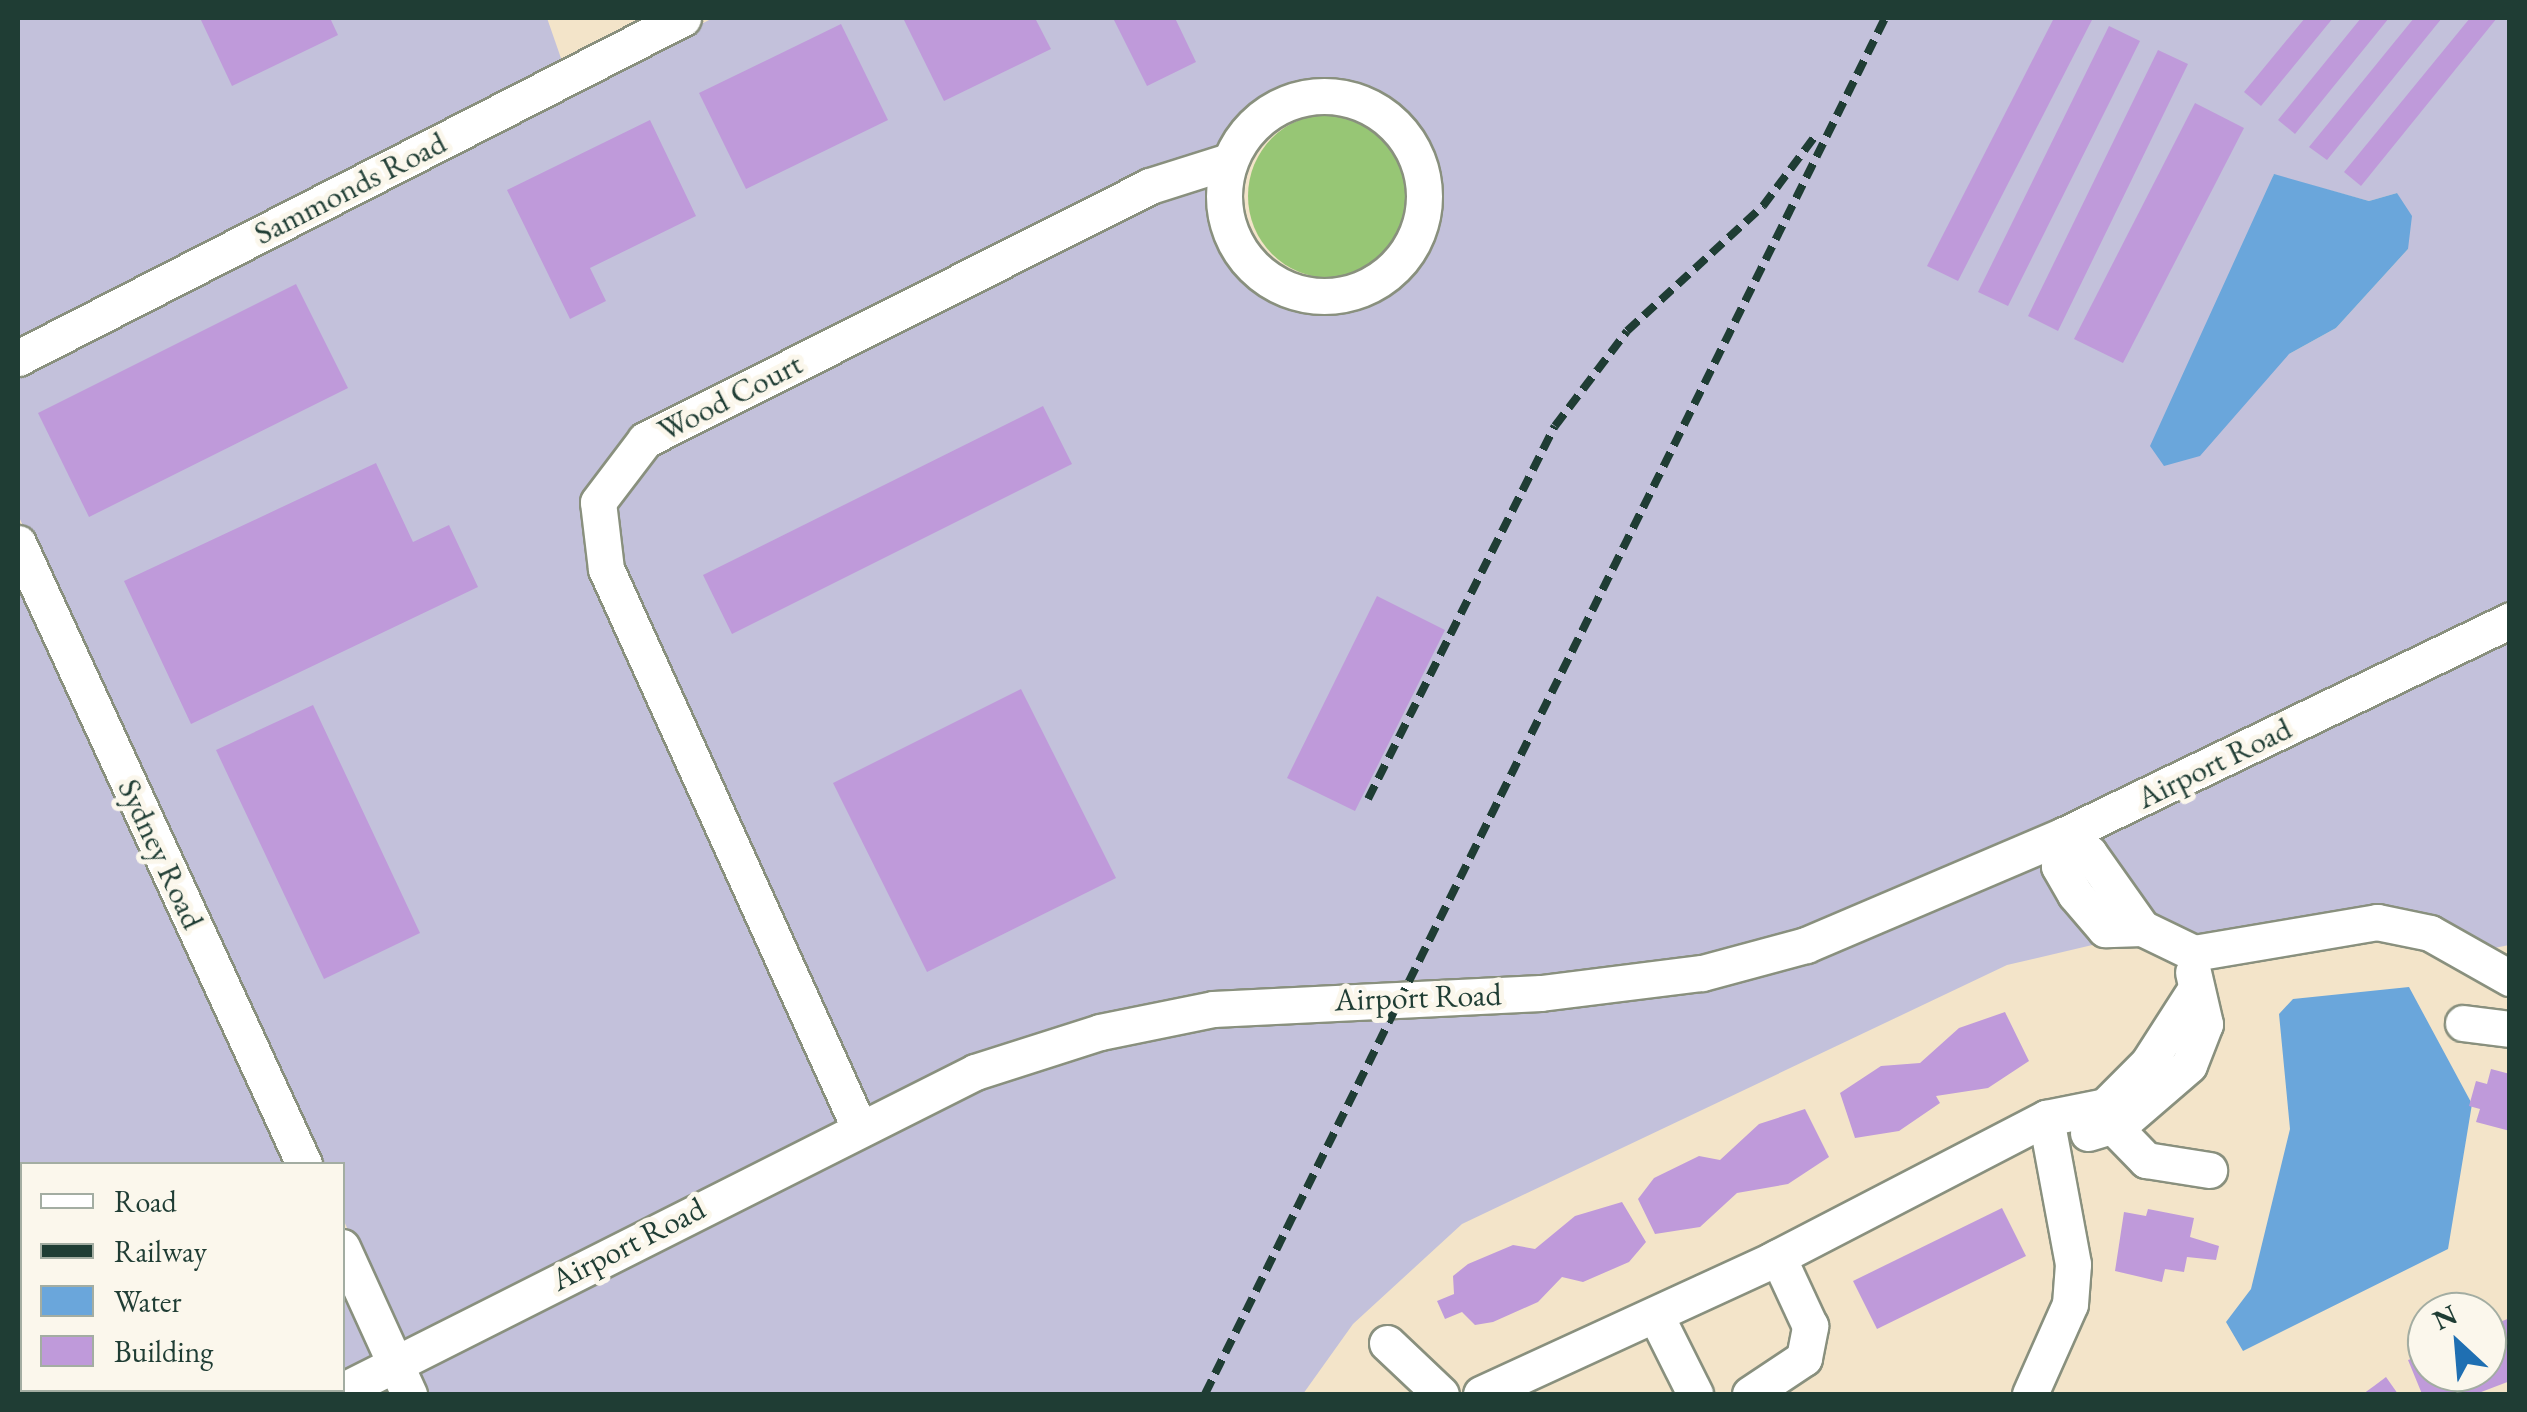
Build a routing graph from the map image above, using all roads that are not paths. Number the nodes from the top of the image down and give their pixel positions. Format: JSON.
{"nodes":[{"id":1,"x":683,"y":18,"type":"edge"},
{"id":2,"x":1229,"y":161,"type":"junction"},
{"id":3,"x":18,"y":358,"type":"edge"},
{"id":4,"x":18,"y":543,"type":"edge"},
{"id":5,"x":2510,"y":620,"type":"edge"},
{"id":6,"x":2064,"y":836,"type":"junction"},
{"id":7,"x":2194,"y":953,"type":"junction"},
{"id":8,"x":2510,"y":978,"type":"edge"},
{"id":9,"x":2190,"y":1005,"type":"junction"},
{"id":10,"x":2463,"y":1023,"type":"dead end"},
{"id":11,"x":2510,"y":1029,"type":"edge"},
{"id":12,"x":2114,"y":1117,"type":"junction"},
{"id":13,"x":858,"y":1125,"type":"junction"},
{"id":14,"x":2050,"y":1131,"type":"junction"},
{"id":15,"x":303,"y":1162,"type":"edge"},
{"id":16,"x":2209,"y":1170,"type":"dead end"},
{"id":17,"x":345,"y":1253,"type":"edge"},
{"id":18,"x":1778,"y":1257,"type":"junction"},
{"id":19,"x":1656,"y":1316,"type":"junction"},
{"id":20,"x":1386,"y":1343,"type":"dead end"},
{"id":21,"x":403,"y":1379,"type":"edge"},
{"id":22,"x":345,"y":1392,"type":"edge"},
{"id":23,"x":1492,"y":1392,"type":"edge"},
{"id":24,"x":1441,"y":1394,"type":"edge"},
{"id":25,"x":1695,"y":1394,"type":"edge"},
{"id":26,"x":1750,"y":1394,"type":"edge"},
{"id":27,"x":2030,"y":1394,"type":"edge"}],
"edges":[{"from":1,"to":3,"type":"street","name":"Sammonds Road"},
{"from":2,"to":2,"type":"street"},
{"from":2,"to":13,"type":"street","name":"Wood Court"},
{"from":4,"to":15,"type":"street","name":"Sydney Road"},
{"from":5,"to":6,"type":"street","name":"Airport Road"},
{"from":6,"to":7,"type":"street"},
{"from":6,"to":13,"type":"street","name":"Airport Road"},
{"from":7,"to":8,"type":"street"},
{"from":7,"to":9,"type":"street"},
{"from":9,"to":12,"type":"street"},
{"from":9,"to":12,"type":"street"},
{"from":10,"to":11,"type":"street"},
{"from":12,"to":14,"type":"street"},
{"from":12,"to":16,"type":"street"},
{"from":13,"to":21,"type":"street","name":"Airport Road"},
{"from":14,"to":18,"type":"street"},
{"from":14,"to":27,"type":"street"},
{"from":17,"to":21,"type":"street"},
{"from":18,"to":19,"type":"street"},
{"from":18,"to":26,"type":"street"},
{"from":19,"to":23,"type":"street"},
{"from":19,"to":25,"type":"street"},
{"from":20,"to":24,"type":"street"},
{"from":21,"to":22,"type":"street","name":"Airport Road"}]}
